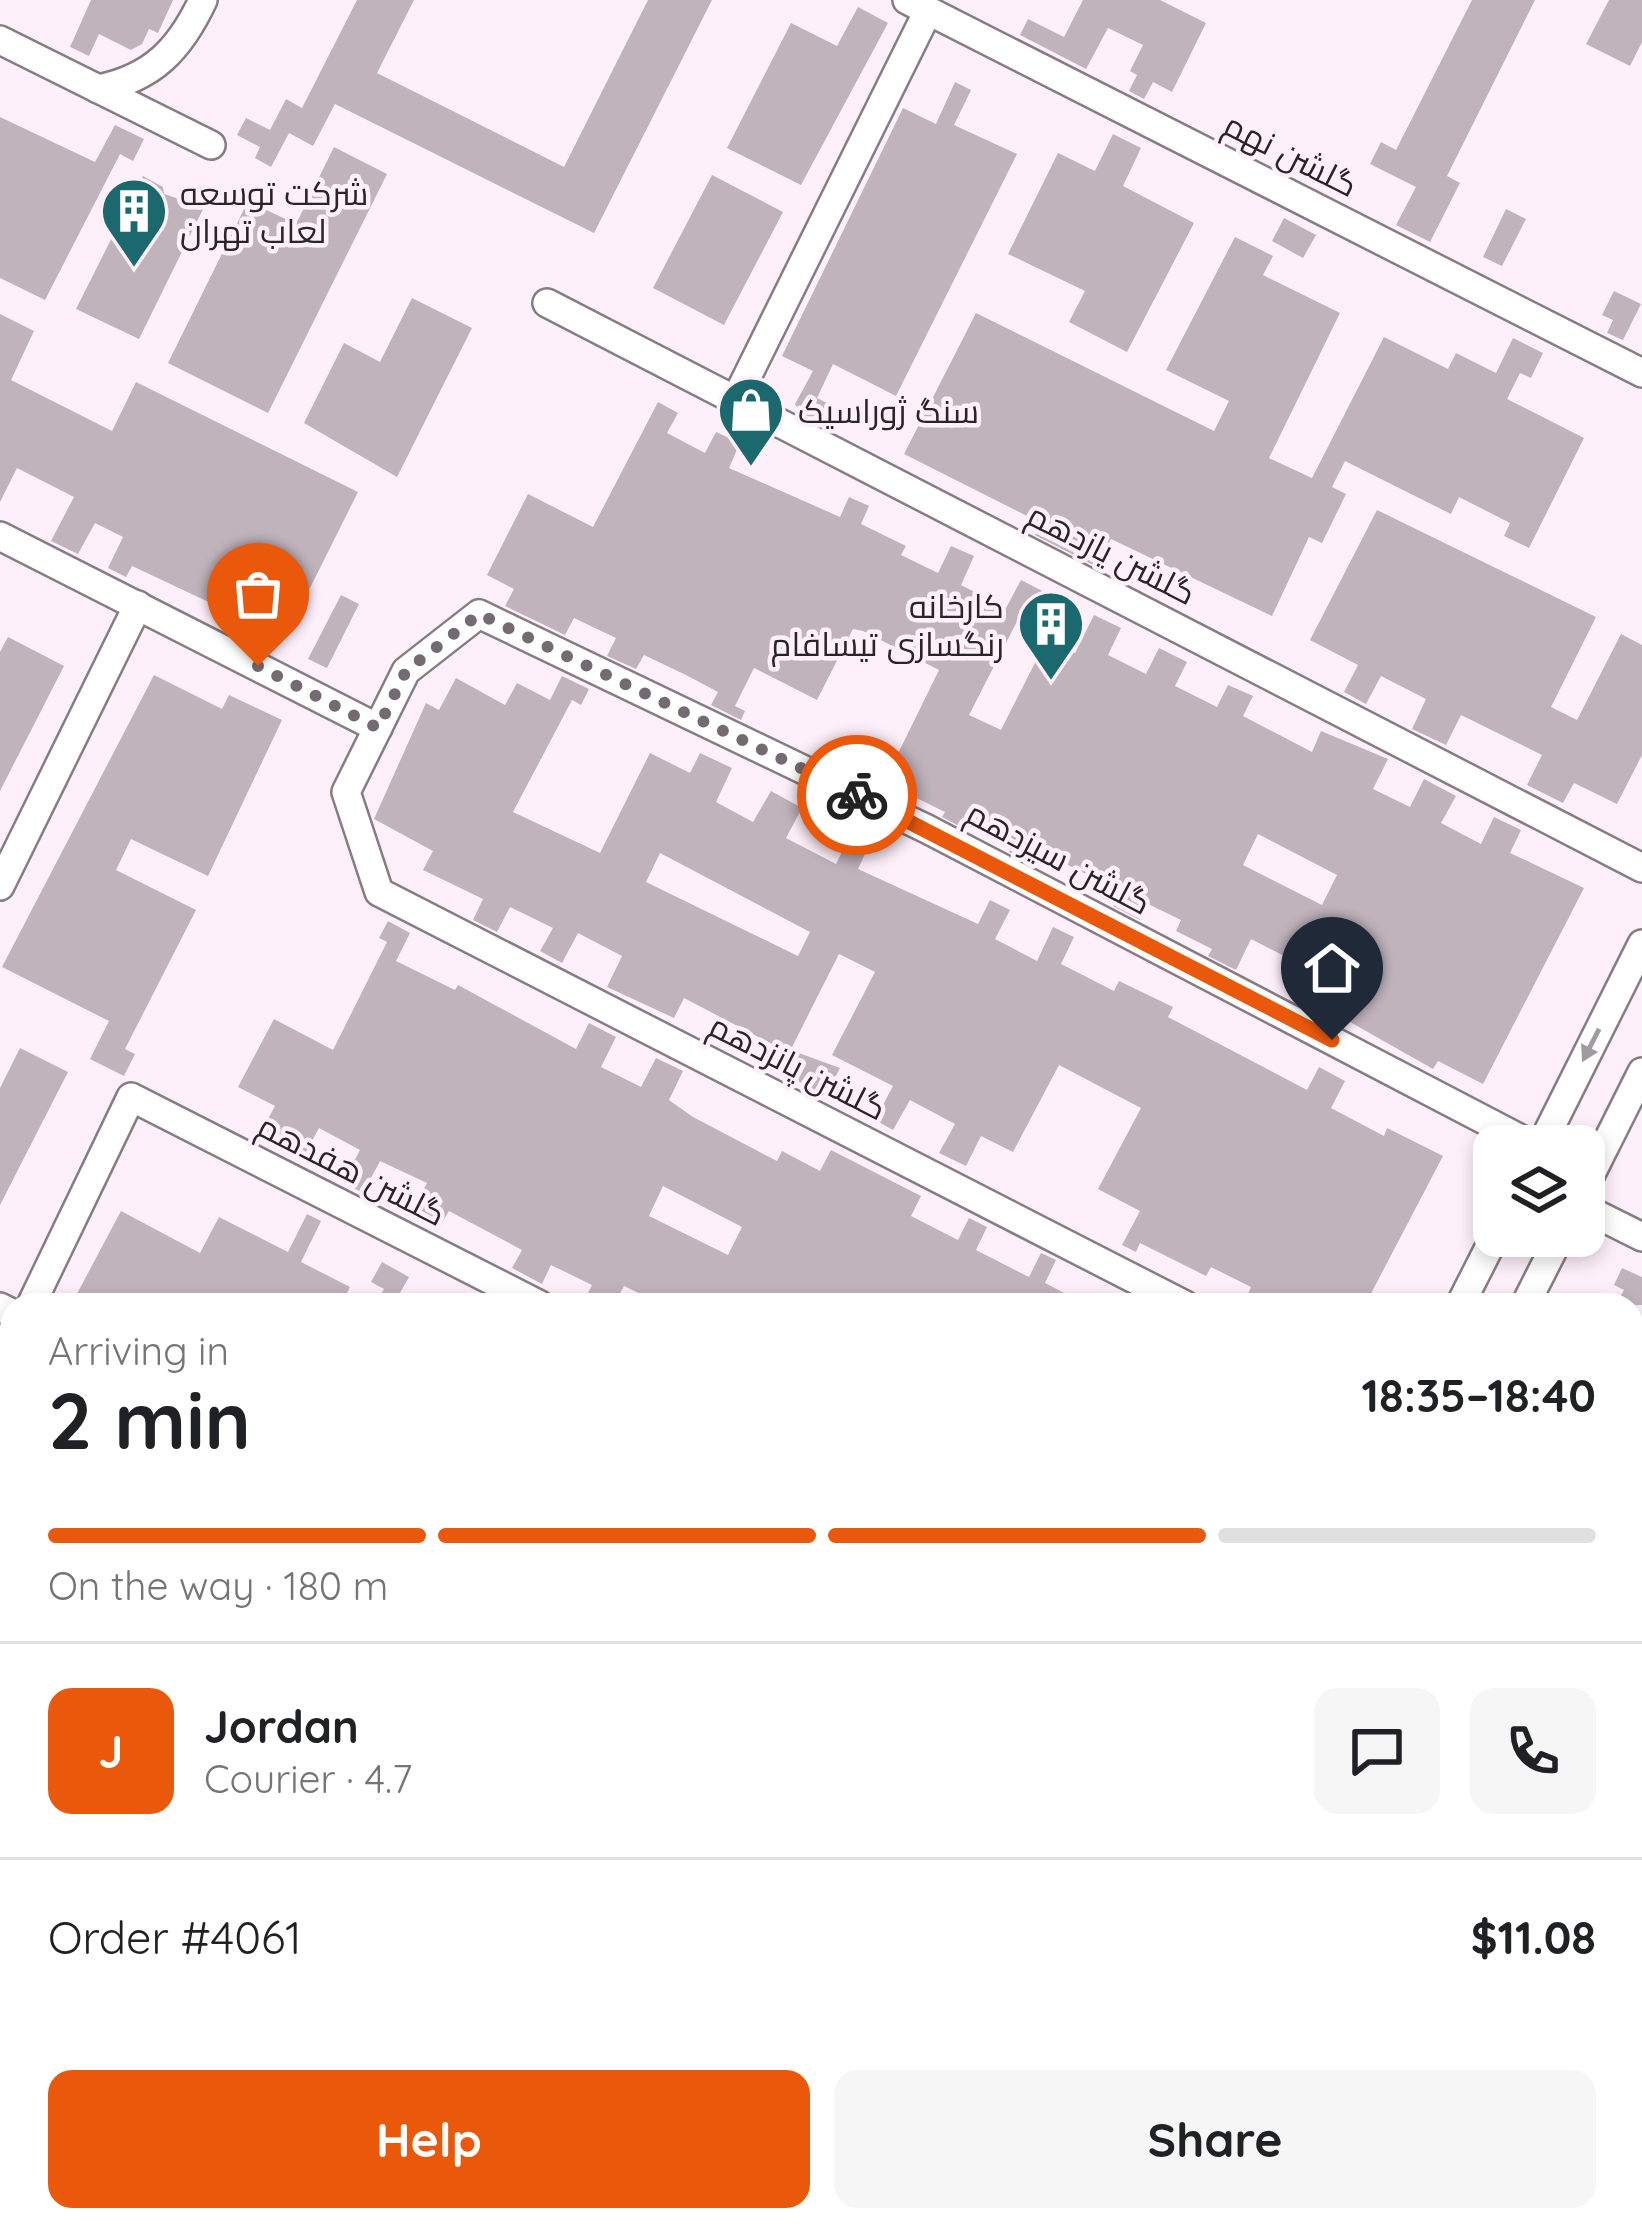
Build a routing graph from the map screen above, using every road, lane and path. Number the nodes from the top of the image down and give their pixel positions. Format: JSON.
{"nodes":[{"id":1,"x":203,"y":0,"type":"edge"},
{"id":2,"x":918,"y":5,"type":"edge"},
{"id":3,"x":0,"y":40,"type":"edge"},
{"id":4,"x":98,"y":89,"type":"junction"},
{"id":5,"x":211,"y":146,"type":"dead end"},
{"id":6,"x":548,"y":303,"type":"dead end"},
{"id":7,"x":1642,"y":373,"type":"edge"},
{"id":8,"x":736,"y":399,"type":"junction"},
{"id":9,"x":0,"y":536,"type":"edge"},
{"id":10,"x":138,"y":604,"type":"junction"},
{"id":11,"x":378,"y":728,"type":"junction"},
{"id":12,"x":1642,"y":868,"type":"edge"},
{"id":13,"x":0,"y":886,"type":"edge"},
{"id":14,"x":1642,"y":944,"type":"edge"},
{"id":15,"x":1642,"y":1072,"type":"edge"},
{"id":16,"x":1498,"y":1125,"type":"edge"},
{"id":17,"x":1549,"y":1125,"type":"edge"},
{"id":18,"x":1605,"y":1146,"type":"edge"},
{"id":19,"x":1605,"y":1218,"type":"edge"},
{"id":20,"x":1642,"y":1237,"type":"edge"},
{"id":21,"x":1484,"y":1257,"type":"edge"},
{"id":22,"x":1549,"y":1257,"type":"edge"},
{"id":23,"x":37,"y":1293,"type":"edge"},
{"id":24,"x":516,"y":1293,"type":"edge"},
{"id":25,"x":1162,"y":1293,"type":"edge"},
{"id":26,"x":1466,"y":1293,"type":"edge"},
{"id":27,"x":1531,"y":1293,"type":"edge"}],
"edges":[{"from":1,"to":4,"type":"street"},
{"from":2,"to":7,"type":"street","name":"گلشن نهم"},
{"from":2,"to":8,"type":"street"},
{"from":3,"to":4,"type":"street"},
{"from":4,"to":5,"type":"street"},
{"from":6,"to":8,"type":"street","name":"گلشن یازدهم"},
{"from":8,"to":12,"type":"street","name":"گلشن یازدهم"},
{"from":9,"to":10,"type":"street"},
{"from":10,"to":11,"type":"street"},
{"from":10,"to":13,"type":"street"},
{"from":11,"to":16,"type":"street","name":"گلشن سیزدهم"},
{"from":11,"to":25,"type":"street","name":"گلشن پانزدهم"},
{"from":14,"to":17,"type":"street","one_way":true},
{"from":15,"to":18,"type":"street"},
{"from":19,"to":20,"type":"street"},
{"from":21,"to":26,"type":"street"},
{"from":22,"to":27,"type":"street"},
{"from":23,"to":24,"type":"street","name":"گلشن هفدهم"}]}
